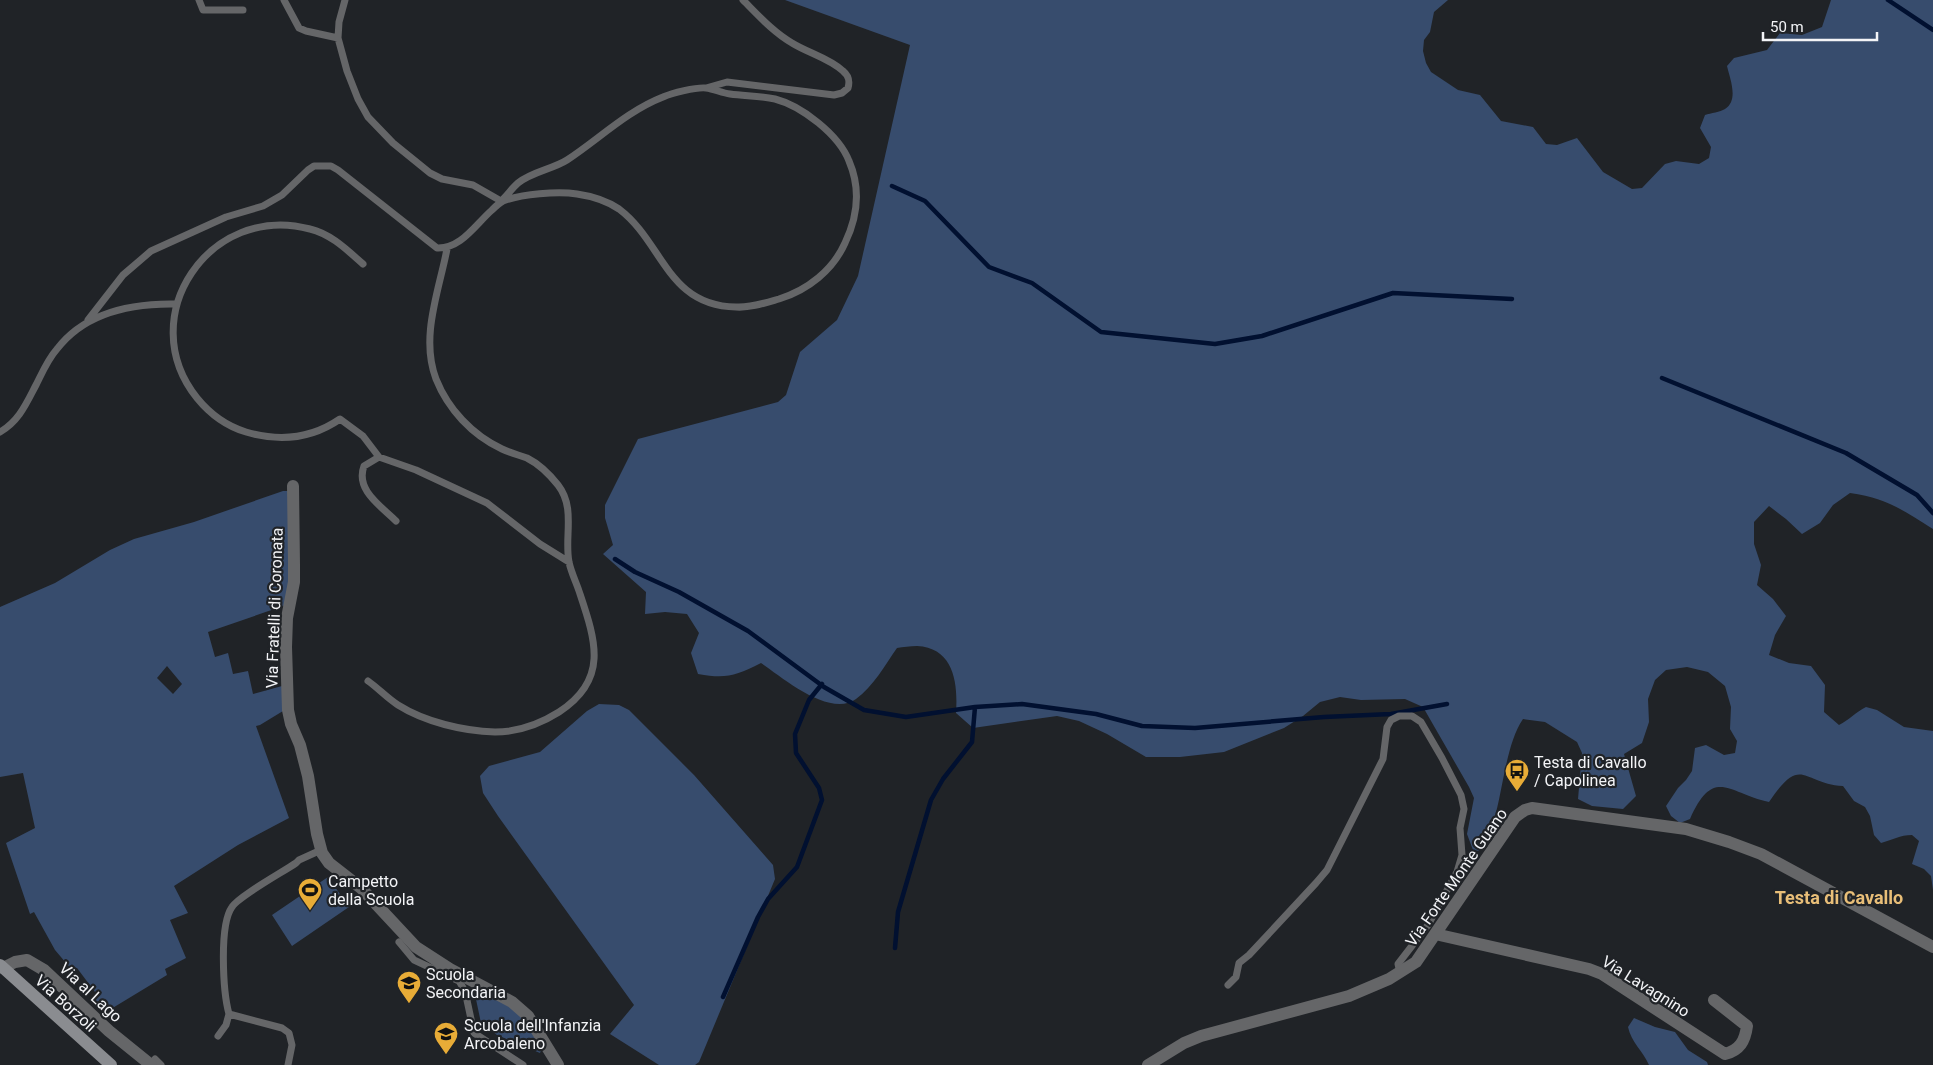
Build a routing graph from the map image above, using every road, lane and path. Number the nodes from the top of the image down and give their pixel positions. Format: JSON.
{"nodes":[{"id":1,"x":199,"y":0,"type":"edge"},
{"id":2,"x":284,"y":0,"type":"edge"},
{"id":3,"x":345,"y":0,"type":"edge"},
{"id":4,"x":743,"y":0,"type":"edge"},
{"id":5,"x":243,"y":10,"type":"dead end"},
{"id":6,"x":338,"y":38,"type":"junction"},
{"id":7,"x":706,"y":88,"type":"junction"},
{"id":8,"x":502,"y":202,"type":"junction"},
{"id":9,"x":447,"y":249,"type":"junction"},
{"id":10,"x":363,"y":264,"type":"dead end"},
{"id":11,"x":177,"y":304,"type":"junction"},
{"id":12,"x":88,"y":320,"type":"junction"},
{"id":13,"x":0,"y":432,"type":"edge"},
{"id":14,"x":379,"y":457,"type":"junction"},
{"id":15,"x":292,"y":486,"type":"dead end"},
{"id":16,"x":396,"y":521,"type":"dead end"},
{"id":17,"x":569,"y":562,"type":"junction"},
{"id":18,"x":368,"y":681,"type":"dead end"},
{"id":19,"x":321,"y":850,"type":"junction"},
{"id":20,"x":1436,"y":934,"type":"junction"},
{"id":21,"x":399,"y":942,"type":"dead end"},
{"id":22,"x":1933,"y":947,"type":"edge"},
{"id":23,"x":2,"y":966,"type":"edge"},
{"id":24,"x":1400,"y":973,"type":"junction"},
{"id":25,"x":1228,"y":985,"type":"dead end"},
{"id":26,"x":1714,"y":1000,"type":"dead end"},
{"id":27,"x":229,"y":1014,"type":"junction"},
{"id":28,"x":218,"y":1036,"type":"dead end"},
{"id":29,"x":156,"y":1063,"type":"edge"},
{"id":30,"x":111,"y":1065,"type":"edge"},
{"id":31,"x":288,"y":1065,"type":"edge"},
{"id":32,"x":523,"y":1065,"type":"edge"},
{"id":33,"x":558,"y":1065,"type":"edge"},
{"id":34,"x":1148,"y":1065,"type":"edge"}],
"edges":[{"from":1,"to":5,"type":"lane"},
{"from":2,"to":6,"type":"lane"},
{"from":3,"to":6,"type":"lane"},
{"from":4,"to":7,"type":"lane"},
{"from":6,"to":8,"type":"lane"},
{"from":7,"to":8,"type":"lane"},
{"from":7,"to":8,"type":"lane"},
{"from":8,"to":9,"type":"lane"},
{"from":9,"to":12,"type":"lane"},
{"from":9,"to":17,"type":"lane"},
{"from":10,"to":11,"type":"lane"},
{"from":11,"to":12,"type":"lane"},
{"from":11,"to":14,"type":"lane"},
{"from":12,"to":13,"type":"lane"},
{"from":14,"to":16,"type":"lane"},
{"from":14,"to":17,"type":"lane"},
{"from":15,"to":19,"type":"street","name":"Via Fratelli di Coronata"},
{"from":17,"to":18,"type":"lane"},
{"from":19,"to":27,"type":"lane"},
{"from":19,"to":33,"type":"street","name":"Via Fratelli di Coronata"},
{"from":20,"to":22,"type":"street","name":"Via Forte Monte Guano"},
{"from":20,"to":24,"type":"street","name":"Via Forte Monte Guano"},
{"from":20,"to":26,"type":"street","name":"Via Lavagnino"},
{"from":21,"to":32,"type":"lane"},
{"from":23,"to":29,"type":"street","name":"Via al Lago"},
{"from":23,"to":30,"type":"main road","name":"Via Borzoli"},
{"from":24,"to":25,"type":"lane"},
{"from":24,"to":34,"type":"street","name":"Via Forte Monte Guano"},
{"from":27,"to":28,"type":"lane"},
{"from":27,"to":31,"type":"lane"}]}
